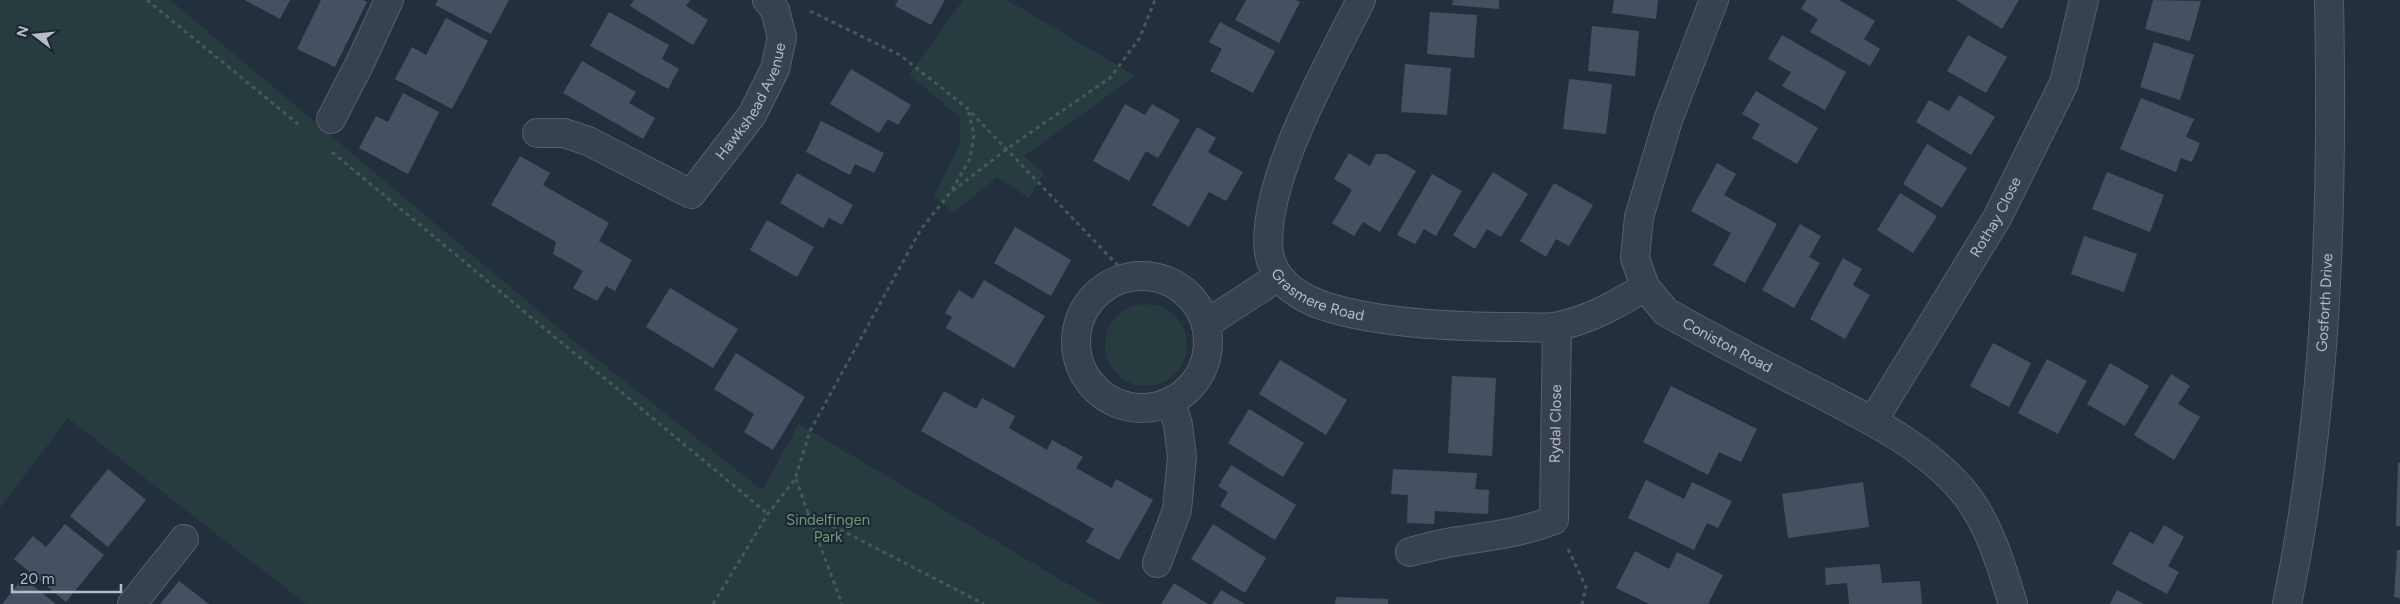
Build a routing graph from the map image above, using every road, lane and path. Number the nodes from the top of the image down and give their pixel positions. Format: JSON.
{"nodes":[{"id":1,"x":147,"y":0,"type":"edge"},
{"id":2,"x":389,"y":0,"type":"edge"},
{"id":3,"x":1155,"y":0,"type":"edge"},
{"id":4,"x":1361,"y":0,"type":"edge"},
{"id":5,"x":1714,"y":0,"type":"edge"},
{"id":6,"x":2084,"y":0,"type":"edge"},
{"id":7,"x":2329,"y":0,"type":"edge"},
{"id":8,"x":771,"y":5,"type":"edge"},
{"id":9,"x":967,"y":108,"type":"junction"},
{"id":10,"x":331,"y":119,"type":"dead end"},
{"id":11,"x":303,"y":128,"type":"dead end"},
{"id":12,"x":537,"y":133,"type":"dead end"},
{"id":13,"x":325,"y":146,"type":"dead end"},
{"id":14,"x":1008,"y":148,"type":"junction"},
{"id":15,"x":950,"y":193,"type":"junction"},
{"id":16,"x":1129,"y":277,"type":"junction"},
{"id":17,"x":1278,"y":277,"type":"junction"},
{"id":18,"x":1645,"y":287,"type":"junction"},
{"id":19,"x":1206,"y":324,"type":"junction"},
{"id":20,"x":1557,"y":327,"type":"junction"},
{"id":21,"x":1171,"y":401,"type":"junction"},
{"id":22,"x":1873,"y":421,"type":"junction"},
{"id":23,"x":795,"y":479,"type":"junction"},
{"id":24,"x":808,"y":513,"type":"junction"},
{"id":25,"x":768,"y":514,"type":"junction"},
{"id":26,"x":1554,"y":520,"type":"junction"},
{"id":27,"x":184,"y":539,"type":"dead end"},
{"id":28,"x":1410,"y":552,"type":"dead end"},
{"id":29,"x":1157,"y":564,"type":"dead end"},
{"id":30,"x":132,"y":604,"type":"edge"},
{"id":31,"x":713,"y":604,"type":"edge"},
{"id":32,"x":842,"y":604,"type":"edge"},
{"id":33,"x":984,"y":604,"type":"edge"},
{"id":34,"x":1582,"y":604,"type":"edge"},
{"id":35,"x":2013,"y":604,"type":"edge"},
{"id":36,"x":2287,"y":604,"type":"edge"}],
"edges":[{"from":1,"to":11,"type":"path"},
{"from":2,"to":10,"type":"street"},
{"from":3,"to":14,"type":"path"},
{"from":4,"to":17,"type":"street","name":"Grasmere Road"},
{"from":5,"to":18,"type":"street","name":"Coniston Road"},
{"from":6,"to":22,"type":"street","name":"Rothay Close"},
{"from":7,"to":36,"type":"street","name":"Gosforth Drive"},
{"from":8,"to":9,"type":"path"},
{"from":8,"to":12,"type":"street","name":"Hawkshead Avenue"},
{"from":9,"to":14,"type":"path"},
{"from":9,"to":15,"type":"path"},
{"from":13,"to":25,"type":"path"},
{"from":14,"to":15,"type":"path"},
{"from":14,"to":16,"type":"path"},
{"from":15,"to":23,"type":"path"},
{"from":16,"to":19,"type":"street"},
{"from":16,"to":21,"type":"street"},
{"from":17,"to":19,"type":"street"},
{"from":17,"to":20,"type":"street","name":"Grasmere Road"},
{"from":18,"to":20,"type":"street","name":"Grasmere Road"},
{"from":18,"to":22,"type":"street","name":"Coniston Road"},
{"from":19,"to":21,"type":"street"},
{"from":20,"to":26,"type":"street","name":"Rydal Close"},
{"from":21,"to":29,"type":"street"},
{"from":22,"to":35,"type":"street","name":"Coniston Road"},
{"from":23,"to":24,"type":"path"},
{"from":23,"to":25,"type":"path"},
{"from":24,"to":32,"type":"path"},
{"from":24,"to":33,"type":"path"},
{"from":25,"to":31,"type":"path"},
{"from":26,"to":28,"type":"street"},
{"from":26,"to":34,"type":"path"},
{"from":27,"to":30,"type":"street"}]}
